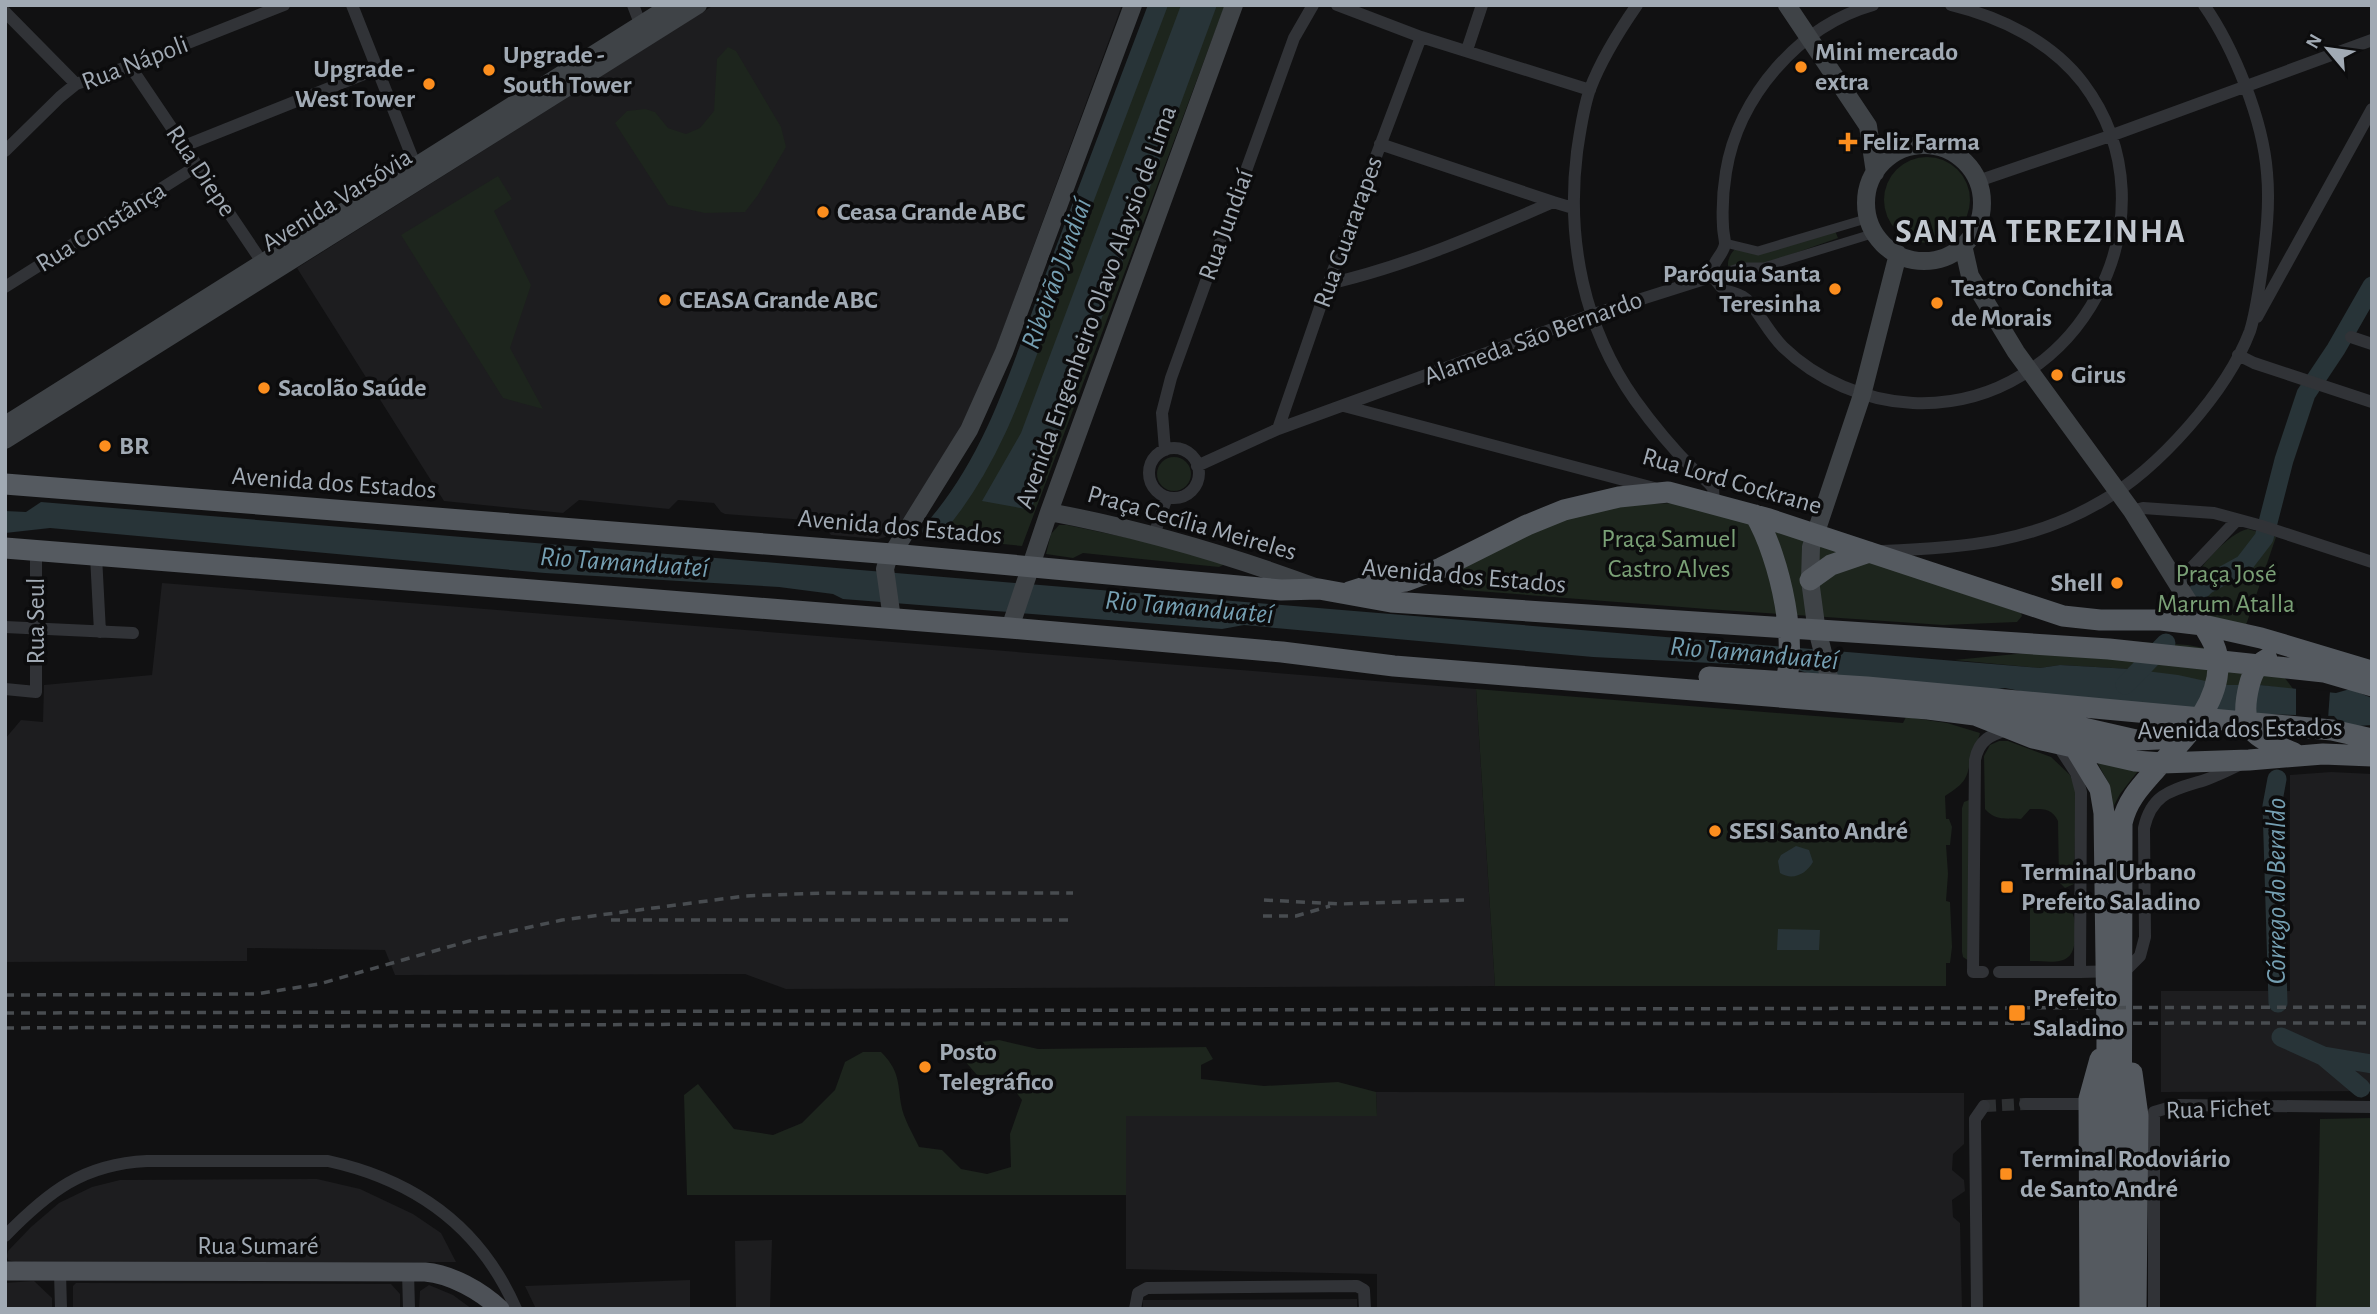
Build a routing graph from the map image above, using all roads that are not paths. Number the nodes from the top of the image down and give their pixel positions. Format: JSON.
{"nodes":[{"id":1,"x":284,"y":5,"type":"edge"},
{"id":2,"x":352,"y":5,"type":"edge"},
{"id":3,"x":632,"y":5,"type":"edge"},
{"id":4,"x":673,"y":5,"type":"edge"},
{"id":5,"x":698,"y":5,"type":"edge"},
{"id":6,"x":1133,"y":5,"type":"edge"},
{"id":7,"x":1234,"y":5,"type":"edge"},
{"id":8,"x":1314,"y":5,"type":"edge"},
{"id":9,"x":1336,"y":5,"type":"edge"},
{"id":10,"x":1482,"y":5,"type":"edge"},
{"id":11,"x":1637,"y":5,"type":"edge"},
{"id":12,"x":1787,"y":5,"type":"edge"},
{"id":13,"x":1872,"y":5,"type":"edge"},
{"id":14,"x":1951,"y":5,"type":"edge"},
{"id":15,"x":2204,"y":5,"type":"edge"},
{"id":16,"x":5,"y":12,"type":"edge"},
{"id":17,"x":643,"y":32,"type":"junction"},
{"id":18,"x":1421,"y":37,"type":"junction"},
{"id":19,"x":1808,"y":37,"type":"junction"},
{"id":20,"x":2372,"y":40,"type":"edge"},
{"id":21,"x":1466,"y":50,"type":"junction"},
{"id":22,"x":130,"y":66,"type":"junction"},
{"id":23,"x":377,"y":69,"type":"junction"},
{"id":24,"x":76,"y":84,"type":"junction"},
{"id":25,"x":2246,"y":86,"type":"junction"},
{"id":26,"x":1590,"y":90,"type":"junction"},
{"id":27,"x":2370,"y":118,"type":"edge"},
{"id":28,"x":1868,"y":126,"type":"junction"},
{"id":29,"x":2110,"y":136,"type":"junction"},
{"id":30,"x":1380,"y":144,"type":"junction"},
{"id":31,"x":184,"y":146,"type":"junction"},
{"id":32,"x":1907,"y":148,"type":"junction"},
{"id":33,"x":5,"y":151,"type":"edge"},
{"id":34,"x":197,"y":166,"type":"junction"},
{"id":35,"x":418,"y":172,"type":"junction"},
{"id":36,"x":1875,"y":173,"type":"junction"},
{"id":37,"x":1978,"y":181,"type":"junction"},
{"id":38,"x":1553,"y":202,"type":"junction"},
{"id":39,"x":1573,"y":208,"type":"junction"},
{"id":40,"x":1872,"y":226,"type":"junction"},
{"id":41,"x":1725,"y":243,"type":"junction"},
{"id":42,"x":1963,"y":246,"type":"junction"},
{"id":43,"x":1898,"y":254,"type":"junction"},
{"id":44,"x":1936,"y":259,"type":"junction"},
{"id":45,"x":270,"y":264,"type":"junction"},
{"id":46,"x":1970,"y":275,"type":"junction"},
{"id":47,"x":1714,"y":276,"type":"junction"},
{"id":48,"x":1328,"y":284,"type":"junction"},
{"id":49,"x":5,"y":287,"type":"edge"},
{"id":50,"x":1591,"y":315,"type":"junction"},
{"id":51,"x":2250,"y":330,"type":"junction"},
{"id":52,"x":2351,"y":337,"type":"dead end"},
{"id":53,"x":2372,"y":344,"type":"edge"},
{"id":54,"x":2238,"y":355,"type":"junction"},
{"id":55,"x":2030,"y":370,"type":"junction"},
{"id":56,"x":1862,"y":394,"type":"junction"},
{"id":57,"x":2372,"y":402,"type":"edge"},
{"id":58,"x":1344,"y":406,"type":"junction"},
{"id":59,"x":5,"y":425,"type":"edge"},
{"id":60,"x":1278,"y":429,"type":"junction"},
{"id":61,"x":5,"y":440,"type":"edge"},
{"id":62,"x":1165,"y":450,"type":"junction"},
{"id":63,"x":1197,"y":466,"type":"junction"},
{"id":64,"x":5,"y":484,"type":"edge"},
{"id":65,"x":2118,"y":491,"type":"junction"},
{"id":66,"x":1668,"y":492,"type":"junction"},
{"id":67,"x":1167,"y":497,"type":"junction"},
{"id":68,"x":1714,"y":504,"type":"junction"},
{"id":69,"x":2132,"y":511,"type":"junction"},
{"id":70,"x":1049,"y":512,"type":"junction"},
{"id":71,"x":1755,"y":515,"type":"junction"},
{"id":72,"x":2237,"y":520,"type":"junction"},
{"id":73,"x":1814,"y":534,"type":"junction"},
{"id":74,"x":1154,"y":535,"type":"junction"},
{"id":75,"x":5,"y":548,"type":"edge"},
{"id":76,"x":36,"y":551,"type":"junction"},
{"id":77,"x":1869,"y":552,"type":"junction"},
{"id":78,"x":96,"y":556,"type":"junction"},
{"id":79,"x":888,"y":561,"type":"junction"},
{"id":80,"x":2372,"y":562,"type":"edge"},
{"id":81,"x":1028,"y":573,"type":"junction"},
{"id":82,"x":1810,"y":580,"type":"junction"},
{"id":83,"x":2178,"y":582,"type":"junction"},
{"id":84,"x":1319,"y":589,"type":"junction"},
{"id":85,"x":1347,"y":593,"type":"junction"},
{"id":86,"x":890,"y":611,"type":"junction"},
{"id":87,"x":2161,"y":620,"type":"junction"},
{"id":88,"x":1012,"y":622,"type":"junction"},
{"id":89,"x":2203,"y":625,"type":"junction"},
{"id":90,"x":5,"y":627,"type":"edge"},
{"id":91,"x":37,"y":629,"type":"junction"},
{"id":92,"x":100,"y":632,"type":"junction"},
{"id":93,"x":133,"y":632,"type":"dead end"},
{"id":94,"x":2302,"y":650,"type":"junction"},
{"id":95,"x":1282,"y":652,"type":"junction"},
{"id":96,"x":2216,"y":655,"type":"junction"},
{"id":97,"x":2372,"y":671,"type":"edge"},
{"id":98,"x":2372,"y":686,"type":"edge"},
{"id":99,"x":5,"y":689,"type":"edge"},
{"id":100,"x":1782,"y":697,"type":"junction"},
{"id":101,"x":1835,"y":702,"type":"junction"},
{"id":102,"x":1975,"y":715,"type":"junction"},
{"id":103,"x":2009,"y":729,"type":"junction"},
{"id":104,"x":2182,"y":738,"type":"junction"},
{"id":105,"x":2372,"y":739,"type":"edge"},
{"id":106,"x":2066,"y":746,"type":"junction"},
{"id":107,"x":2299,"y":755,"type":"junction"},
{"id":108,"x":2372,"y":755,"type":"edge"},
{"id":109,"x":2249,"y":760,"type":"junction"},
{"id":110,"x":2162,"y":763,"type":"junction"},
{"id":111,"x":2113,"y":832,"type":"junction"},
{"id":112,"x":1983,"y":972,"type":"dead end"},
{"id":113,"x":1999,"y":972,"type":"dead end"},
{"id":114,"x":2080,"y":972,"type":"junction"},
{"id":115,"x":2115,"y":1033,"type":"junction"},
{"id":116,"x":2025,"y":1104,"type":"tunnel mouth"},
{"id":117,"x":1984,"y":1106,"type":"dead end"},
{"id":118,"x":2372,"y":1107,"type":"edge"},
{"id":119,"x":2154,"y":1112,"type":"junction"},
{"id":120,"x":5,"y":1236,"type":"edge"},
{"id":121,"x":495,"y":1269,"type":"junction"},
{"id":122,"x":7,"y":1272,"type":"edge"},
{"id":123,"x":60,"y":1272,"type":"junction"},
{"id":124,"x":408,"y":1272,"type":"junction"},
{"id":125,"x":495,"y":1304,"type":"edge"},
{"id":126,"x":61,"y":1309,"type":"edge"},
{"id":127,"x":409,"y":1309,"type":"edge"},
{"id":128,"x":516,"y":1309,"type":"edge"},
{"id":129,"x":1135,"y":1309,"type":"edge"},
{"id":130,"x":1365,"y":1309,"type":"edge"},
{"id":131,"x":1977,"y":1309,"type":"edge"},
{"id":132,"x":2090,"y":1309,"type":"edge"},
{"id":133,"x":2106,"y":1309,"type":"edge"},
{"id":134,"x":2121,"y":1309,"type":"edge"},
{"id":135,"x":2136,"y":1309,"type":"edge"},
{"id":136,"x":2154,"y":1309,"type":"edge"}],
"edges":[{"from":1,"to":22,"type":"street","name":"Rua Nápoli"},
{"from":2,"to":23,"type":"street"},
{"from":3,"to":17,"type":"street"},
{"from":4,"to":17,"type":"main road","name":"Avenida Varsóvia"},
{"from":5,"to":17,"type":"main road","name":"Avenida Varsóvia"},
{"from":6,"to":79,"type":"main road"},
{"from":7,"to":70,"type":"main road","name":"Avenida Engenheiro Olavo Alaysio de Lima"},
{"from":8,"to":62,"type":"street","name":"Rua Jundiaí"},
{"from":9,"to":18,"type":"street"},
{"from":10,"to":21,"type":"street"},
{"from":11,"to":26,"type":"street"},
{"from":12,"to":19,"type":"main road"},
{"from":13,"to":19,"type":"street"},
{"from":14,"to":29,"type":"street"},
{"from":15,"to":25,"type":"street"},
{"from":16,"to":24,"type":"street"},
{"from":17,"to":35,"type":"main road","name":"Avenida Varsóvia"},
{"from":18,"to":21,"type":"street"},
{"from":18,"to":30,"type":"street","name":"Rua Guararapes"},
{"from":19,"to":28,"type":"main road"},
{"from":19,"to":41,"type":"street"},
{"from":20,"to":25,"type":"street"},
{"from":21,"to":26,"type":"street"},
{"from":22,"to":24,"type":"street","name":"Rua Nápoli"},
{"from":22,"to":31,"type":"street","name":"Rua Diepe"},
{"from":23,"to":31,"type":"street"},
{"from":23,"to":35,"type":"street"},
{"from":24,"to":33,"type":"street","name":"Rua Nápoli"},
{"from":25,"to":29,"type":"street"},
{"from":25,"to":51,"type":"street"},
{"from":26,"to":39,"type":"street"},
{"from":27,"to":51,"type":"street"},
{"from":28,"to":32,"type":"main road"},
{"from":28,"to":36,"type":"main road"},
{"from":29,"to":37,"type":"street"},
{"from":29,"to":55,"type":"street"},
{"from":30,"to":38,"type":"street"},
{"from":30,"to":48,"type":"street","name":"Rua Guararapes"},
{"from":31,"to":34,"type":"street","name":"Rua Diepe"},
{"from":32,"to":36,"type":"main road"},
{"from":32,"to":37,"type":"main road"},
{"from":34,"to":45,"type":"street","name":"Rua Diepe"},
{"from":34,"to":49,"type":"street","name":"Rua Constânça"},
{"from":35,"to":45,"type":"main road","name":"Avenida Varsóvia"},
{"from":36,"to":40,"type":"main road"},
{"from":37,"to":42,"type":"main road"},
{"from":38,"to":39,"type":"street"},
{"from":38,"to":48,"type":"street"},
{"from":39,"to":50,"type":"street"},
{"from":40,"to":41,"type":"street"},
{"from":40,"to":43,"type":"main road"},
{"from":40,"to":47,"type":"street","name":"Alameda São Bernardo"},
{"from":41,"to":47,"type":"street"},
{"from":42,"to":44,"type":"main road"},
{"from":42,"to":46,"type":"main road"},
{"from":43,"to":44,"type":"main road"},
{"from":43,"to":56,"type":"main road"},
{"from":44,"to":46,"type":"main road"},
{"from":45,"to":59,"type":"main road","name":"Avenida Varsóvia"},
{"from":45,"to":61,"type":"main road","name":"Avenida Varsóvia"},
{"from":46,"to":55,"type":"main road"},
{"from":47,"to":50,"type":"street","name":"Alameda São Bernardo"},
{"from":47,"to":56,"type":"street"},
{"from":48,"to":60,"type":"street","name":"Rua Guararapes"},
{"from":50,"to":58,"type":"street","name":"Alameda São Bernardo"},
{"from":50,"to":68,"type":"street"},
{"from":51,"to":54,"type":"street"},
{"from":52,"to":53,"type":"street"},
{"from":54,"to":57,"type":"street"},
{"from":54,"to":65,"type":"street"},
{"from":55,"to":56,"type":"street"},
{"from":55,"to":65,"type":"main road"},
{"from":56,"to":73,"type":"main road"},
{"from":58,"to":60,"type":"street","name":"Alameda São Bernardo"},
{"from":58,"to":66,"type":"street","name":"Rua Lord Cockrane"},
{"from":60,"to":63,"type":"street","name":"Alameda São Bernardo"},
{"from":62,"to":63,"type":"street"},
{"from":62,"to":67,"type":"street"},
{"from":63,"to":67,"type":"street"},
{"from":64,"to":79,"type":"highway","name":"Avenida dos Estados"},
{"from":65,"to":69,"type":"main road"},
{"from":65,"to":77,"type":"street"},
{"from":66,"to":68,"type":"highway","name":"Rua Lord Cockrane"},
{"from":66,"to":85,"type":"highway"},
{"from":67,"to":74,"type":"street"},
{"from":68,"to":71,"type":"highway","name":"Rua Lord Cockrane"},
{"from":69,"to":72,"type":"street"},
{"from":69,"to":83,"type":"main road"},
{"from":70,"to":74,"type":"main road","name":"Praça Cecília Meireles"},
{"from":70,"to":81,"type":"main road","name":"Avenida Engenheiro Olavo Alaysio de Lima"},
{"from":71,"to":73,"type":"highway","name":"Rua Lord Cockrane"},
{"from":71,"to":100,"type":"highway"},
{"from":72,"to":80,"type":"street"},
{"from":72,"to":83,"type":"street"},
{"from":73,"to":77,"type":"highway","name":"Rua Lord Cockrane"},
{"from":73,"to":82,"type":"main road"},
{"from":74,"to":84,"type":"main road","name":"Praça Cecília Meireles"},
{"from":75,"to":76,"type":"highway","name":"Avenida dos Estados"},
{"from":76,"to":78,"type":"highway","name":"Avenida dos Estados"},
{"from":76,"to":91,"type":"street","name":"Rua Seul"},
{"from":77,"to":82,"type":"highway"},
{"from":77,"to":87,"type":"highway","name":"Rua Lord Cockrane"},
{"from":78,"to":86,"type":"highway","name":"Avenida dos Estados"},
{"from":78,"to":92,"type":"street"},
{"from":79,"to":81,"type":"highway","name":"Avenida dos Estados"},
{"from":79,"to":86,"type":"main road"},
{"from":81,"to":84,"type":"highway","name":"Avenida dos Estados"},
{"from":81,"to":88,"type":"main road","name":"Avenida Engenheiro Olavo Alaysio de Lima"},
{"from":82,"to":101,"type":"main road"},
{"from":83,"to":89,"type":"main road"},
{"from":84,"to":85,"type":"highway","name":"Avenida dos Estados"},
{"from":85,"to":98,"type":"highway","name":"Avenida dos Estados"},
{"from":86,"to":88,"type":"highway","name":"Avenida dos Estados"},
{"from":87,"to":89,"type":"highway"},
{"from":87,"to":96,"type":"highway"},
{"from":88,"to":95,"type":"highway","name":"Avenida dos Estados"},
{"from":89,"to":94,"type":"highway"},
{"from":89,"to":96,"type":"highway"},
{"from":90,"to":91,"type":"street"},
{"from":91,"to":92,"type":"street"},
{"from":91,"to":99,"type":"street","name":"Rua Seul"},
{"from":92,"to":93,"type":"street"},
{"from":94,"to":97,"type":"highway"},
{"from":94,"to":107,"type":"highway"},
{"from":95,"to":100,"type":"highway","name":"Avenida dos Estados"},
{"from":95,"to":105,"type":"highway","name":"Avenida dos Estados"},
{"from":96,"to":104,"type":"highway"},
{"from":100,"to":101,"type":"highway","name":"Avenida dos Estados"},
{"from":101,"to":102,"type":"highway","name":"Avenida dos Estados"},
{"from":102,"to":103,"type":"highway","name":"Avenida dos Estados"},
{"from":102,"to":104,"type":"highway"},
{"from":103,"to":106,"type":"highway","name":"Avenida dos Estados"},
{"from":103,"to":112,"type":"street"},
{"from":104,"to":110,"type":"highway"},
{"from":106,"to":110,"type":"highway","name":"Avenida dos Estados"},
{"from":106,"to":111,"type":"highway"},
{"from":106,"to":114,"type":"street"},
{"from":107,"to":108,"type":"highway","name":"Avenida dos Estados"},
{"from":107,"to":109,"type":"highway","name":"Avenida dos Estados"},
{"from":109,"to":110,"type":"highway","name":"Avenida dos Estados"},
{"from":109,"to":114,"type":"street"},
{"from":110,"to":111,"type":"highway"},
{"from":111,"to":115,"type":"highway"},
{"from":113,"to":114,"type":"street"},
{"from":115,"to":132,"type":"highway"},
{"from":115,"to":133,"type":"highway"},
{"from":115,"to":134,"type":"highway"},
{"from":115,"to":135,"type":"highway"},
{"from":116,"to":119,"type":"street","name":"Rua Fichet"},
{"from":117,"to":131,"type":"street"},
{"from":118,"to":119,"type":"street","name":"Rua Fichet"},
{"from":119,"to":136,"type":"street"},
{"from":120,"to":121,"type":"street"},
{"from":121,"to":125,"type":"street"},
{"from":121,"to":128,"type":"street"},
{"from":122,"to":123,"type":"main road","name":"Rua Sumaré"},
{"from":123,"to":124,"type":"main road","name":"Rua Sumaré"},
{"from":123,"to":126,"type":"street"},
{"from":124,"to":125,"type":"main road","name":"Rua Sumaré"},
{"from":124,"to":127,"type":"street"},
{"from":129,"to":130,"type":"street"}]}
